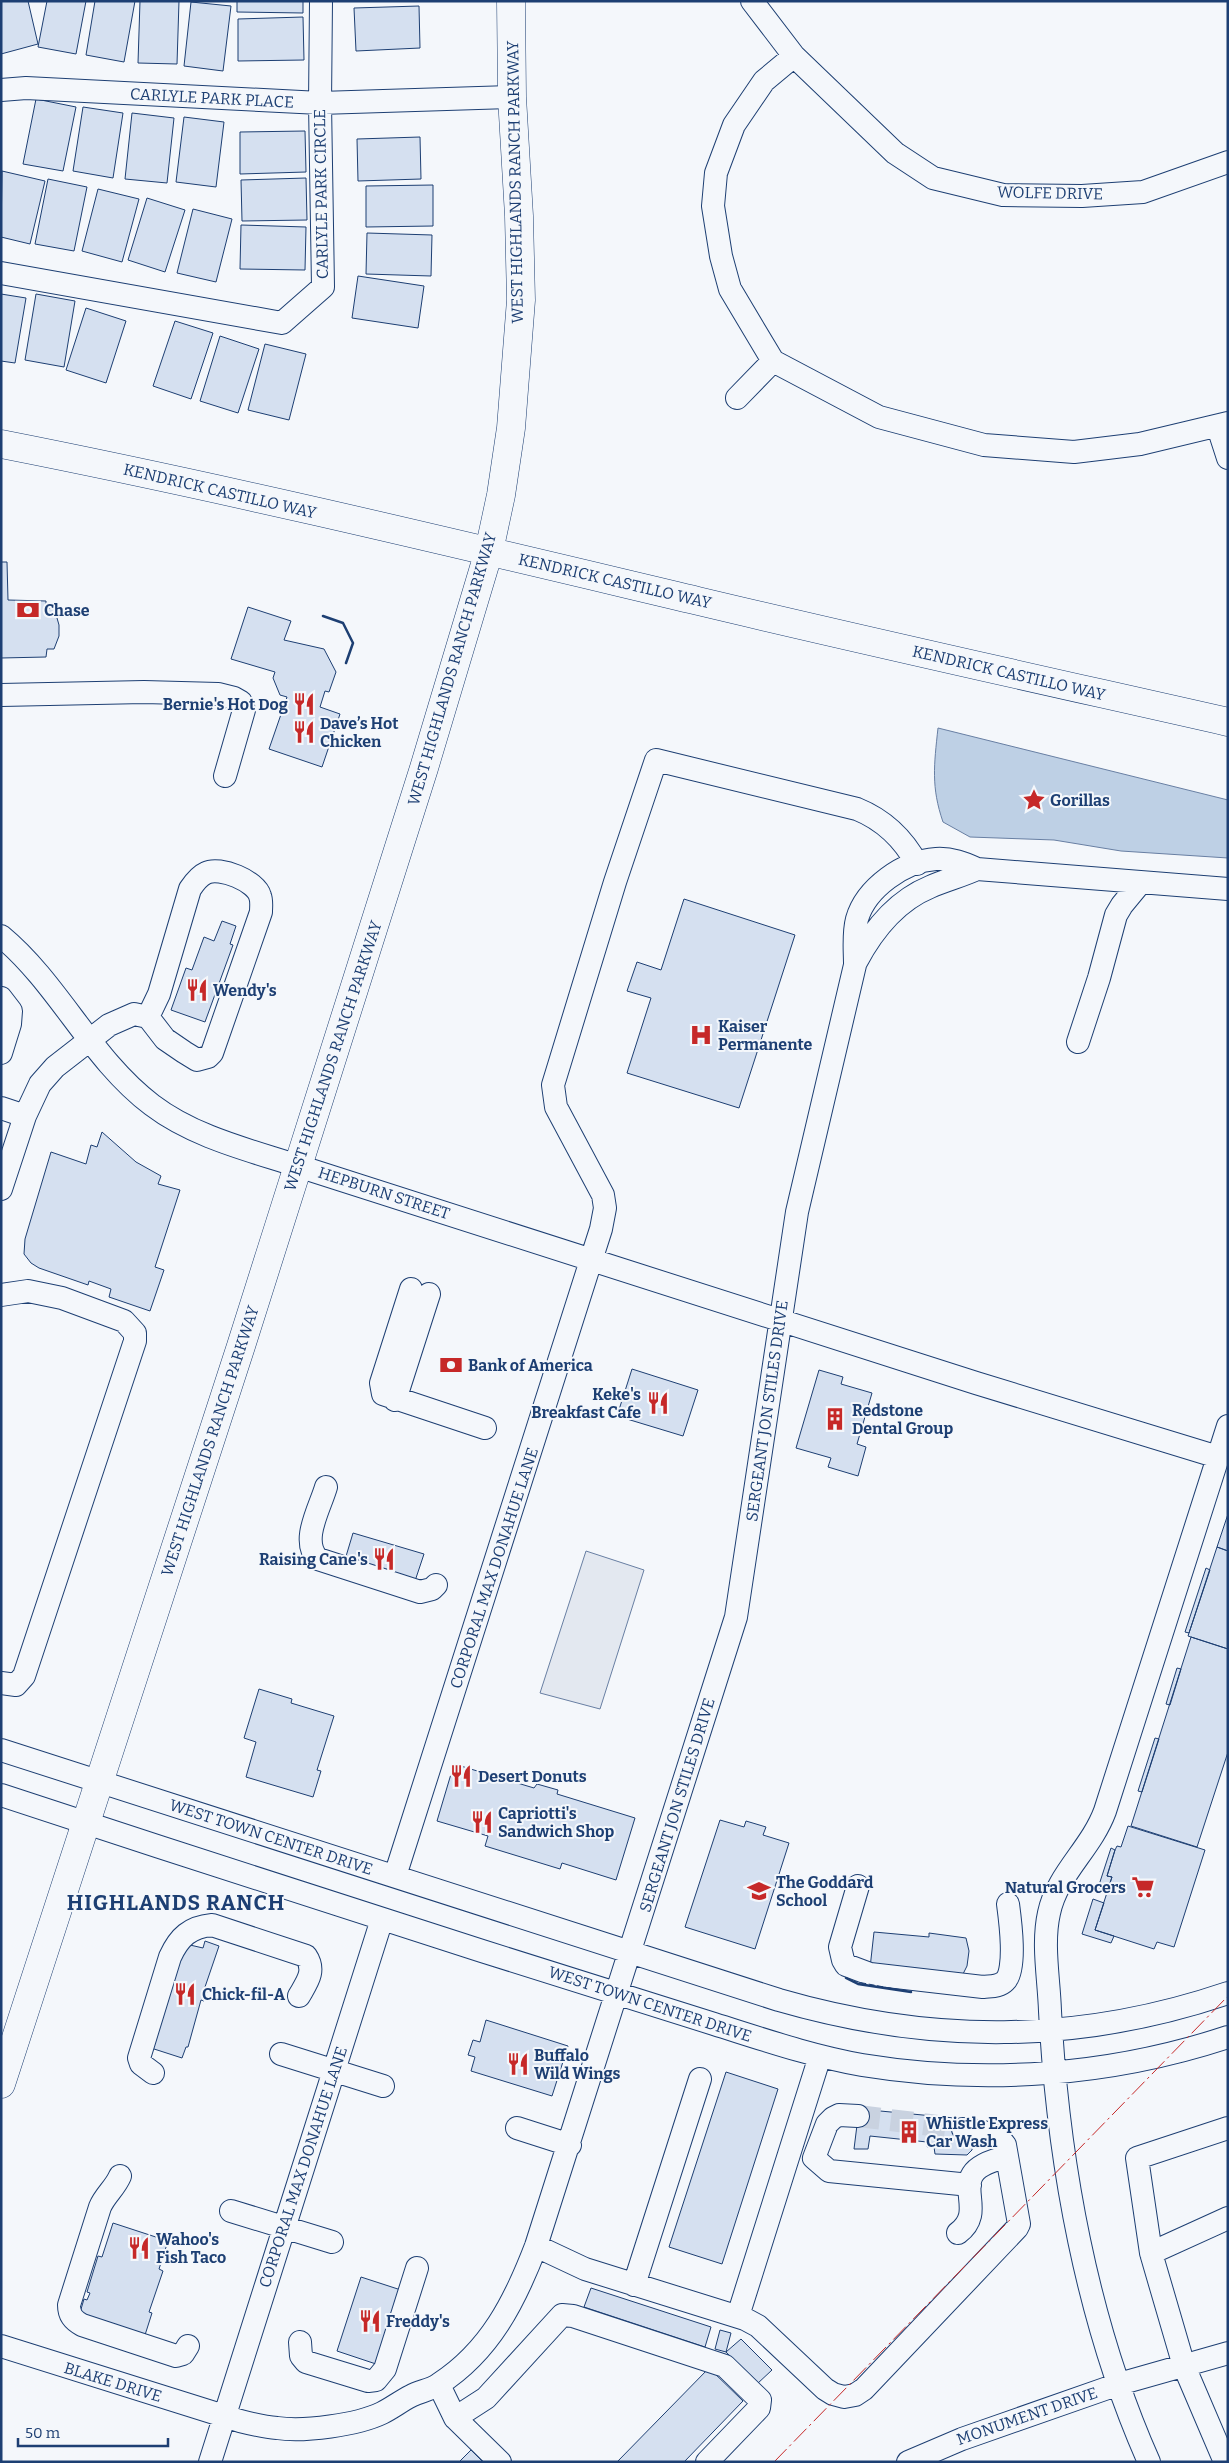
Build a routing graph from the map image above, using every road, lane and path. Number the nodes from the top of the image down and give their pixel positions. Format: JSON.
{"nodes":[{"id":1,"x":321,"y":1,"type":"edge"},
{"id":2,"x":511,"y":1,"type":"edge"},
{"id":3,"x":752,"y":1,"type":"edge"},
{"id":4,"x":794,"y":56,"type":"junction"},
{"id":5,"x":1,"y":90,"type":"edge"},
{"id":6,"x":512,"y":97,"type":"junction"},
{"id":7,"x":320,"y":103,"type":"junction"},
{"id":8,"x":1228,"y":162,"type":"edge"},
{"id":9,"x":1,"y":273,"type":"edge"},
{"id":10,"x":773,"y":361,"type":"junction"},
{"id":11,"x":737,"y":398,"type":"dead end"},
{"id":12,"x":1223,"y":425,"type":"edge"},
{"id":13,"x":1,"y":444,"type":"edge"},
{"id":14,"x":1228,"y":458,"type":"edge"},
{"id":15,"x":489,"y":551,"type":"junction"},
{"id":16,"x":1,"y":695,"type":"edge"},
{"id":17,"x":1228,"y":722,"type":"edge"},
{"id":18,"x":225,"y":776,"type":"dead end"},
{"id":19,"x":917,"y":864,"type":"junction"},
{"id":20,"x":977,"y":869,"type":"junction"},
{"id":21,"x":1142,"y":882,"type":"junction"},
{"id":22,"x":1200,"y":886,"type":"junction"},
{"id":23,"x":1228,"y":889,"type":"edge"},
{"id":24,"x":1228,"y":893,"type":"edge"},
{"id":25,"x":1,"y":936,"type":"edge"},
{"id":26,"x":854,"y":965,"type":"junction"},
{"id":27,"x":1,"y":998,"type":"edge"},
{"id":28,"x":148,"y":1017,"type":"junction"},
{"id":29,"x":90,"y":1040,"type":"junction"},
{"id":30,"x":1078,"y":1042,"type":"dead end"},
{"id":31,"x":1,"y":1053,"type":"edge"},
{"id":32,"x":1,"y":1108,"type":"edge"},
{"id":33,"x":25,"y":1116,"type":"junction"},
{"id":34,"x":298,"y":1166,"type":"junction"},
{"id":35,"x":1,"y":1189,"type":"edge"},
{"id":36,"x":592,"y":1258,"type":"junction"},
{"id":37,"x":420,"y":1292,"type":"dead end"},
{"id":38,"x":1,"y":1295,"type":"edge"},
{"id":39,"x":781,"y":1319,"type":"junction"},
{"id":40,"x":1228,"y":1426,"type":"edge"},
{"id":41,"x":485,"y":1428,"type":"dead end"},
{"id":42,"x":1218,"y":1457,"type":"junction"},
{"id":43,"x":326,"y":1488,"type":"dead end"},
{"id":44,"x":436,"y":1584,"type":"dead end"},
{"id":45,"x":1,"y":1684,"type":"edge"},
{"id":46,"x":1,"y":1750,"type":"edge"},
{"id":47,"x":100,"y":1780,"type":"junction"},
{"id":48,"x":1,"y":1795,"type":"edge"},
{"id":49,"x":86,"y":1824,"type":"junction"},
{"id":50,"x":395,"y":1876,"type":"junction"},
{"id":51,"x":858,"y":1886,"type":"dead end"},
{"id":52,"x":1008,"y":1904,"type":"dead end"},
{"id":53,"x":382,"y":1919,"type":"junction"},
{"id":54,"x":630,"y":1953,"type":"junction"},
{"id":55,"x":1228,"y":1993,"type":"edge"},
{"id":56,"x":618,"y":1994,"type":"junction"},
{"id":57,"x":299,"y":1996,"type":"dead end"},
{"id":58,"x":1051,"y":2031,"type":"junction"},
{"id":59,"x":1228,"y":2037,"type":"edge"},
{"id":60,"x":281,"y":2054,"type":"dead end"},
{"id":61,"x":820,"y":2056,"type":"junction"},
{"id":62,"x":334,"y":2071,"type":"junction"},
{"id":63,"x":153,"y":2073,"type":"dead end"},
{"id":64,"x":1053,"y":2074,"type":"junction"},
{"id":65,"x":700,"y":2079,"type":"dead end"},
{"id":66,"x":1,"y":2084,"type":"edge"},
{"id":67,"x":382,"y":2086,"type":"dead end"},
{"id":68,"x":858,"y":2116,"type":"tunnel mouth"},
{"id":69,"x":517,"y":2128,"type":"dead end"},
{"id":70,"x":1228,"y":2128,"type":"edge"},
{"id":71,"x":963,"y":2129,"type":"tunnel mouth"},
{"id":72,"x":570,"y":2144,"type":"junction"},
{"id":73,"x":1007,"y":2156,"type":"junction"},
{"id":74,"x":120,"y":2176,"type":"dead end"},
{"id":75,"x":970,"y":2185,"type":"junction"},
{"id":76,"x":231,"y":2211,"type":"dead end"},
{"id":77,"x":1228,"y":2218,"type":"edge"},
{"id":78,"x":284,"y":2227,"type":"junction"},
{"id":79,"x":958,"y":2232,"type":"dead end"},
{"id":80,"x":332,"y":2242,"type":"dead end"},
{"id":81,"x":536,"y":2246,"type":"junction"},
{"id":82,"x":1151,"y":2253,"type":"junction"},
{"id":83,"x":417,"y":2268,"type":"dead end"},
{"id":84,"x":634,"y":2285,"type":"junction"},
{"id":85,"x":738,"y":2316,"type":"junction"},
{"id":86,"x":300,"y":2342,"type":"dead end"},
{"id":87,"x":1,"y":2346,"type":"edge"},
{"id":88,"x":188,"y":2346,"type":"dead end"},
{"id":89,"x":1228,"y":2353,"type":"edge"},
{"id":90,"x":1184,"y":2366,"type":"junction"},
{"id":91,"x":1119,"y":2384,"type":"junction"},
{"id":92,"x":439,"y":2385,"type":"junction"},
{"id":93,"x":225,"y":2416,"type":"junction"},
{"id":94,"x":456,"y":2418,"type":"junction"},
{"id":95,"x":210,"y":2462,"type":"edge"},
{"id":96,"x":500,"y":2462,"type":"edge"},
{"id":97,"x":707,"y":2462,"type":"edge"},
{"id":98,"x":908,"y":2462,"type":"edge"},
{"id":99,"x":1149,"y":2462,"type":"edge"},
{"id":100,"x":1225,"y":2462,"type":"edge"}],
"edges":[{"from":1,"to":7,"type":"street","name":"CARLYLE PARK CIRCLE"},
{"from":2,"to":6,"type":"main road","name":"WEST HIGHLANDS RANCH PARKWAY"},
{"from":3,"to":4,"type":"street","name":"WOLFE DRIVE"},
{"from":4,"to":8,"type":"street","name":"WOLFE DRIVE"},
{"from":4,"to":10,"type":"street"},
{"from":5,"to":7,"type":"street","name":"CARLYLE PARK PLACE"},
{"from":6,"to":7,"type":"street","name":"CARLYLE PARK PLACE"},
{"from":6,"to":15,"type":"main road","name":"WEST HIGHLANDS RANCH PARKWAY"},
{"from":7,"to":9,"type":"street","name":"CARLYLE PARK CIRCLE"},
{"from":10,"to":11,"type":"street"},
{"from":10,"to":12,"type":"street"},
{"from":12,"to":14,"type":"street"},
{"from":13,"to":15,"type":"main road","name":"KENDRICK CASTILLO WAY"},
{"from":15,"to":17,"type":"main road","name":"KENDRICK CASTILLO WAY"},
{"from":15,"to":34,"type":"main road","name":"WEST HIGHLANDS RANCH PARKWAY"},
{"from":16,"to":18,"type":"street"},
{"from":19,"to":20,"type":"street","name":"SERGEANT JON STILES DRIVE"},
{"from":19,"to":26,"type":"street","name":"SERGEANT JON STILES DRIVE"},
{"from":19,"to":36,"type":"street","name":"CORPORAL MAX DONAHUE LANE"},
{"from":20,"to":21,"type":"street","name":"SERGEANT JON STILES DRIVE"},
{"from":20,"to":26,"type":"street","name":"SERGEANT JON STILES DRIVE"},
{"from":21,"to":22,"type":"street","name":"SERGEANT JON STILES DRIVE"},
{"from":21,"to":30,"type":"street"},
{"from":22,"to":23,"type":"street","name":"SERGEANT JON STILES DRIVE"},
{"from":22,"to":24,"type":"street","name":"SERGEANT JON STILES DRIVE"},
{"from":25,"to":29,"type":"street","name":"HEPBURN STREET"},
{"from":26,"to":39,"type":"street","name":"SERGEANT JON STILES DRIVE"},
{"from":27,"to":31,"type":"street"},
{"from":28,"to":28,"type":"street"},
{"from":28,"to":29,"type":"street"},
{"from":29,"to":33,"type":"street"},
{"from":29,"to":34,"type":"street","name":"HEPBURN STREET"},
{"from":32,"to":33,"type":"street"},
{"from":33,"to":35,"type":"street"},
{"from":34,"to":36,"type":"street","name":"HEPBURN STREET"},
{"from":34,"to":47,"type":"main road","name":"WEST HIGHLANDS RANCH PARKWAY"},
{"from":36,"to":39,"type":"street","name":"HEPBURN STREET"},
{"from":36,"to":50,"type":"street","name":"CORPORAL MAX DONAHUE LANE"},
{"from":37,"to":41,"type":"street"},
{"from":38,"to":45,"type":"street"},
{"from":39,"to":42,"type":"street","name":"HEPBURN STREET"},
{"from":39,"to":54,"type":"street","name":"SERGEANT JON STILES DRIVE"},
{"from":40,"to":42,"type":"street"},
{"from":42,"to":58,"type":"street"},
{"from":43,"to":44,"type":"street"},
{"from":46,"to":47,"type":"street","name":"WEST TOWN CENTER DRIVE"},
{"from":47,"to":49,"type":"main road","name":"WEST HIGHLANDS RANCH PARKWAY"},
{"from":47,"to":50,"type":"street","name":"WEST TOWN CENTER DRIVE"},
{"from":48,"to":49,"type":"street","name":"WEST TOWN CENTER DRIVE"},
{"from":49,"to":53,"type":"street","name":"WEST TOWN CENTER DRIVE"},
{"from":49,"to":66,"type":"main road","name":"WEST HIGHLANDS RANCH PARKWAY"},
{"from":50,"to":54,"type":"street","name":"WEST TOWN CENTER DRIVE"},
{"from":51,"to":52,"type":"street"},
{"from":53,"to":56,"type":"street","name":"WEST TOWN CENTER DRIVE"},
{"from":53,"to":62,"type":"street","name":"CORPORAL MAX DONAHUE LANE"},
{"from":54,"to":56,"type":"street","name":"SERGEANT JON STILES DRIVE"},
{"from":54,"to":58,"type":"street","name":"WEST TOWN CENTER DRIVE"},
{"from":55,"to":58,"type":"street","name":"WEST TOWN CENTER DRIVE"},
{"from":56,"to":61,"type":"street","name":"WEST TOWN CENTER DRIVE"},
{"from":56,"to":72,"type":"street","name":"SERGEANT JON STILES DRIVE"},
{"from":57,"to":63,"type":"street"},
{"from":58,"to":64,"type":"street"},
{"from":59,"to":64,"type":"street","name":"WEST TOWN CENTER DRIVE"},
{"from":60,"to":62,"type":"street"},
{"from":61,"to":64,"type":"street","name":"WEST TOWN CENTER DRIVE"},
{"from":61,"to":85,"type":"street"},
{"from":62,"to":67,"type":"street"},
{"from":62,"to":78,"type":"street","name":"CORPORAL MAX DONAHUE LANE"},
{"from":64,"to":91,"type":"street"},
{"from":65,"to":84,"type":"street"},
{"from":68,"to":75,"type":"street"},
{"from":69,"to":72,"type":"street"},
{"from":70,"to":82,"type":"street"},
{"from":71,"to":73,"type":"street"},
{"from":72,"to":81,"type":"street","name":"SERGEANT JON STILES DRIVE"},
{"from":73,"to":75,"type":"street"},
{"from":73,"to":85,"type":"street"},
{"from":74,"to":88,"type":"street"},
{"from":75,"to":79,"type":"street"},
{"from":76,"to":78,"type":"street"},
{"from":77,"to":82,"type":"street"},
{"from":78,"to":80,"type":"street"},
{"from":78,"to":93,"type":"street","name":"CORPORAL MAX DONAHUE LANE"},
{"from":81,"to":84,"type":"street"},
{"from":81,"to":92,"type":"street","name":"SERGEANT JON STILES DRIVE"},
{"from":82,"to":90,"type":"street"},
{"from":83,"to":86,"type":"street"},
{"from":84,"to":85,"type":"street"},
{"from":87,"to":93,"type":"street","name":"BLAKE DRIVE"},
{"from":89,"to":90,"type":"street","name":"MONUMENT DRIVE"},
{"from":90,"to":91,"type":"street","name":"MONUMENT DRIVE"},
{"from":90,"to":100,"type":"street"},
{"from":91,"to":98,"type":"street","name":"MONUMENT DRIVE"},
{"from":91,"to":99,"type":"street"},
{"from":92,"to":93,"type":"street","name":"SERGEANT JON STILES DRIVE"},
{"from":92,"to":94,"type":"street"},
{"from":93,"to":95,"type":"street","name":"CORPORAL MAX DONAHUE LANE"},
{"from":94,"to":96,"type":"street"},
{"from":94,"to":97,"type":"street"}]}
